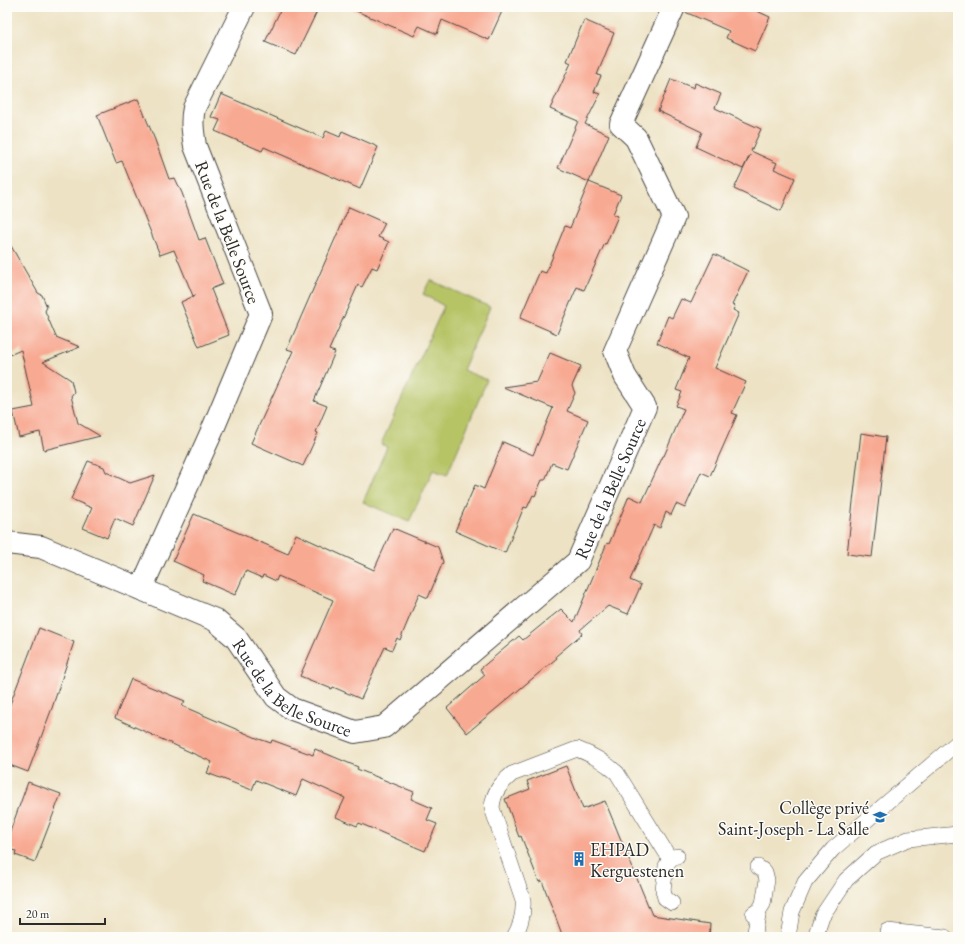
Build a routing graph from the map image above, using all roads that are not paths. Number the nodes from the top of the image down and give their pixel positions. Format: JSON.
{"nodes":[{"id":1,"x":244,"y":7,"type":"edge"},
{"id":2,"x":674,"y":7,"type":"edge"},
{"id":3,"x":7,"y":543,"type":"edge"},
{"id":4,"x":141,"y":589,"type":"junction"},
{"id":5,"x":958,"y":742,"type":"edge"},
{"id":6,"x":958,"y":834,"type":"edge"},
{"id":7,"x":758,"y":867,"type":"dead end"},
{"id":8,"x":672,"y":903,"type":"dead end"},
{"id":9,"x":887,"y":930,"type":"dead end"},
{"id":10,"x":514,"y":937,"type":"edge"},
{"id":11,"x":754,"y":937,"type":"edge"},
{"id":12,"x":788,"y":937,"type":"edge"},
{"id":13,"x":815,"y":937,"type":"edge"},
{"id":14,"x":945,"y":937,"type":"edge"}],
"edges":[{"from":1,"to":4,"type":"street","name":"Rue de la Belle Source"},
{"from":2,"to":4,"type":"street","name":"Rue de la Belle Source"},
{"from":3,"to":4,"type":"street","name":"Rue de la Belle Source"},
{"from":5,"to":12,"type":"lane"},
{"from":6,"to":13,"type":"lane"},
{"from":7,"to":11,"type":"lane"},
{"from":8,"to":10,"type":"lane"},
{"from":9,"to":14,"type":"lane"}]}
